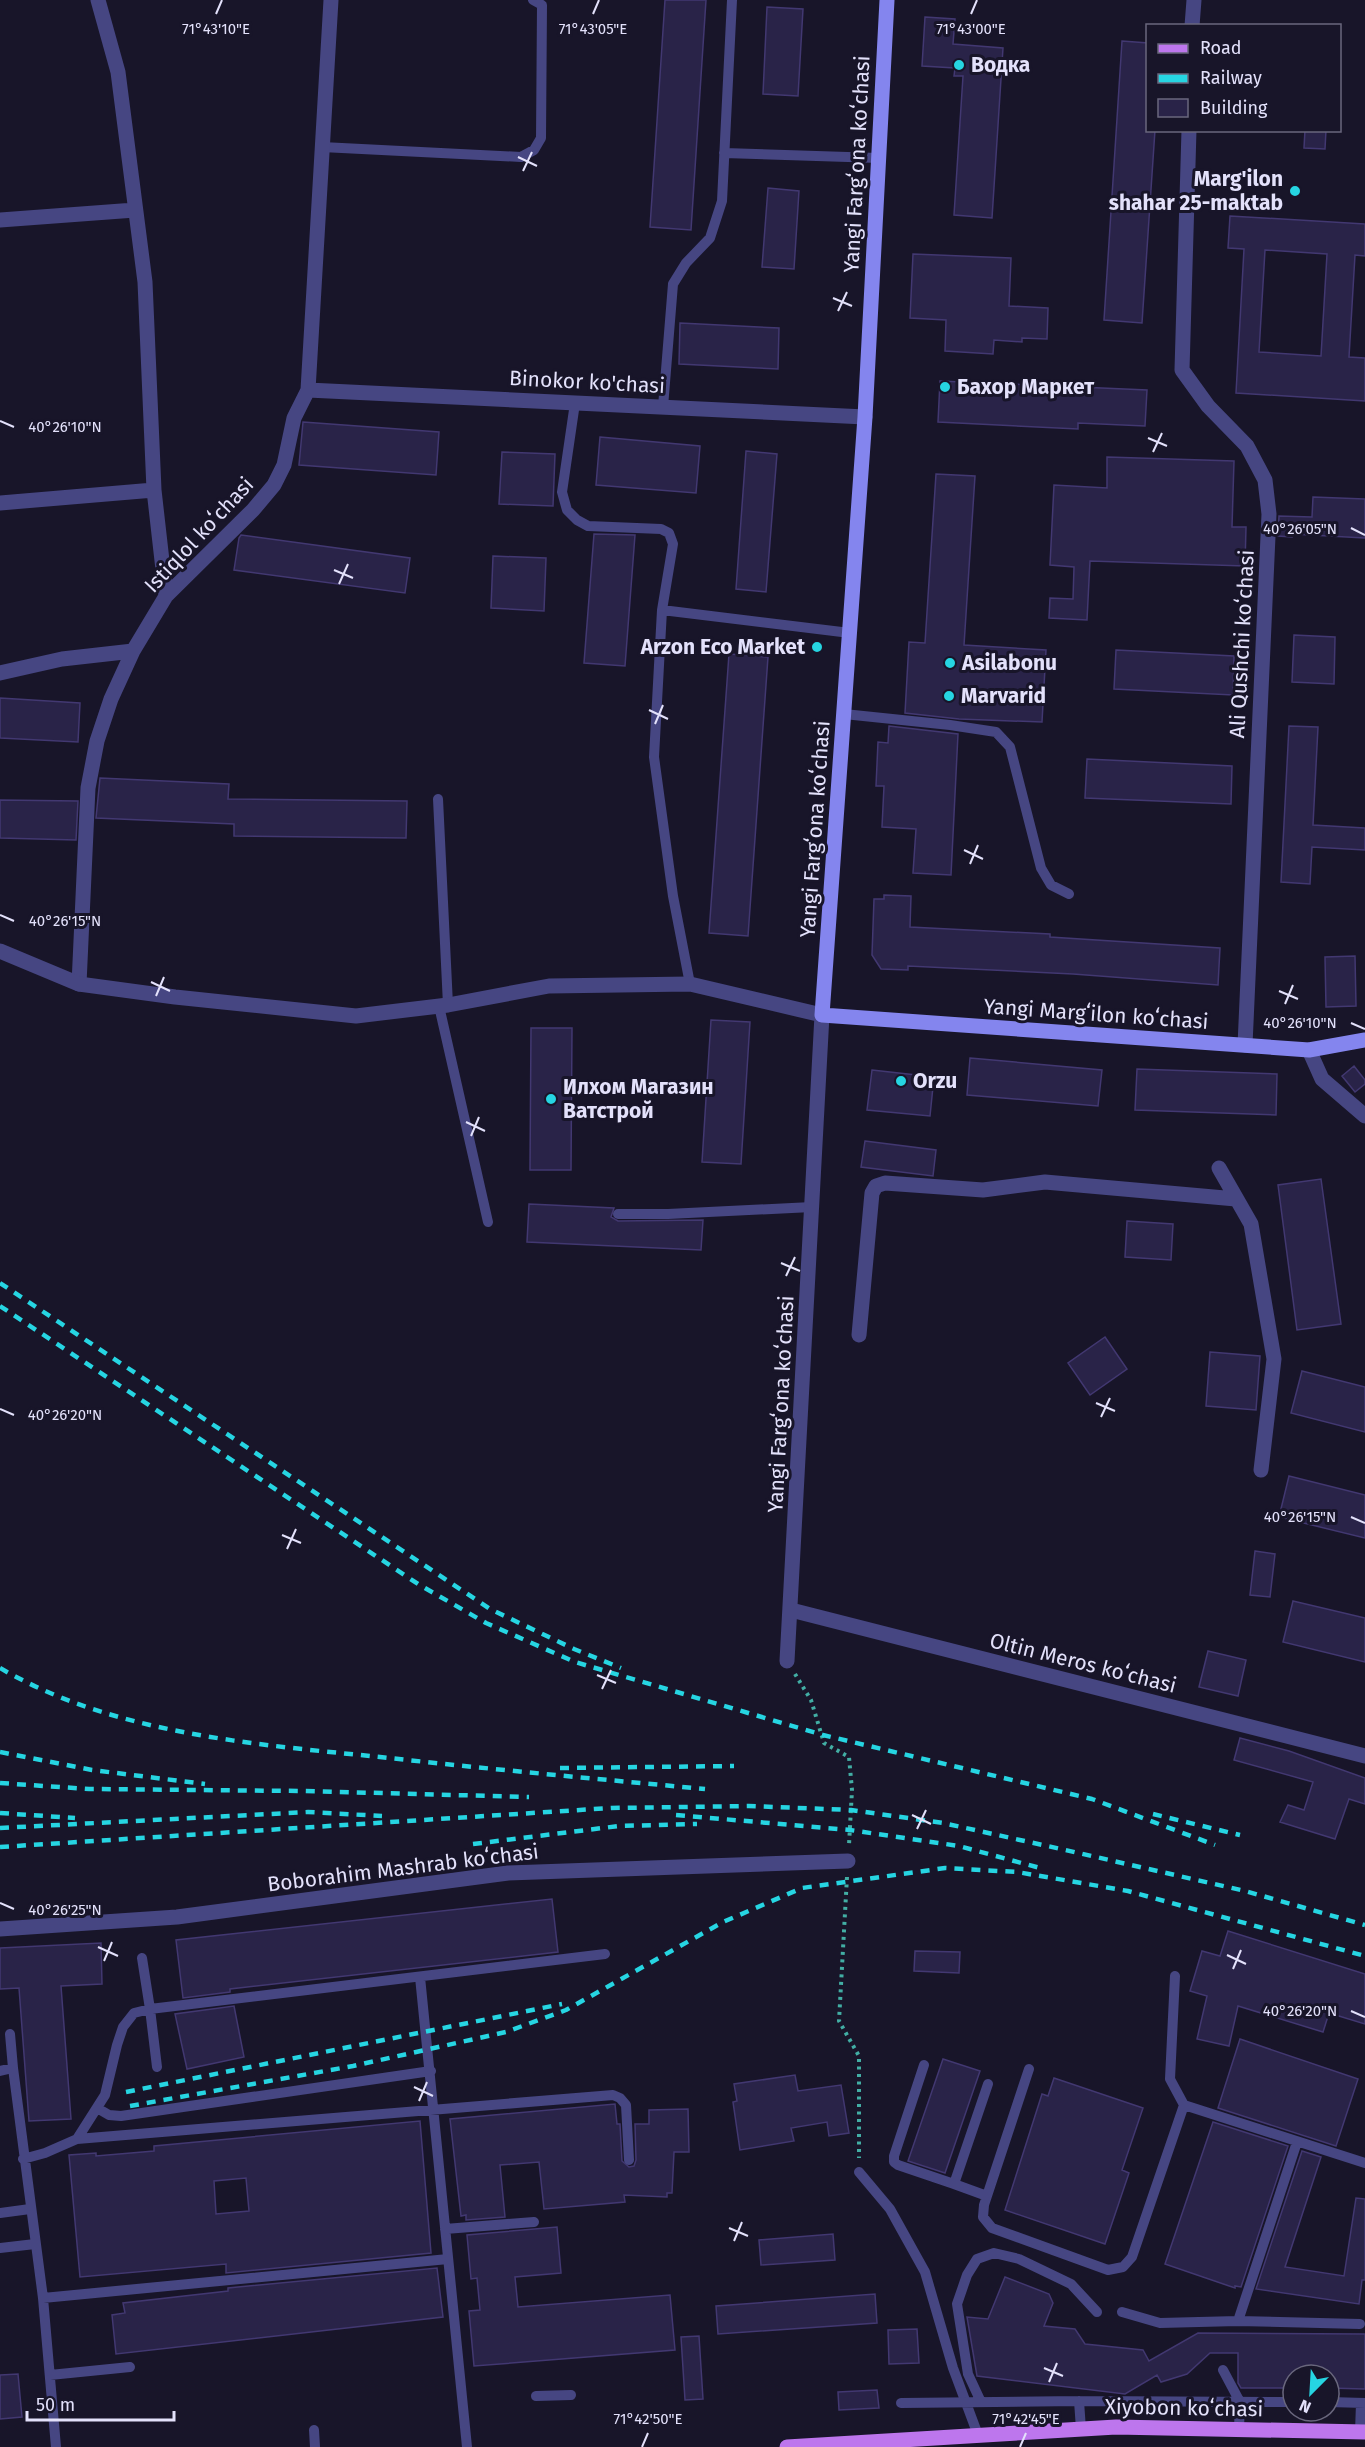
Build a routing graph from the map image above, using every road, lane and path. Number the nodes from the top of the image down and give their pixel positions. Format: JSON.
{"nodes":[{"id":1,"x":98,"y":0,"type":"edge"},
{"id":2,"x":331,"y":0,"type":"edge"},
{"id":3,"x":533,"y":0,"type":"edge"},
{"id":4,"x":732,"y":0,"type":"edge"},
{"id":5,"x":887,"y":0,"type":"edge"},
{"id":6,"x":1194,"y":0,"type":"edge"},
{"id":7,"x":1192,"y":24,"type":"edge"},
{"id":8,"x":1189,"y":132,"type":"edge"},
{"id":9,"x":322,"y":147,"type":"junction"},
{"id":10,"x":724,"y":153,"type":"junction"},
{"id":11,"x":879,"y":158,"type":"junction"},
{"id":12,"x":135,"y":210,"type":"junction"},
{"id":13,"x":0,"y":220,"type":"edge"},
{"id":14,"x":308,"y":390,"type":"junction"},
{"id":15,"x":575,"y":403,"type":"junction"},
{"id":16,"x":663,"y":407,"type":"junction"},
{"id":17,"x":865,"y":417,"type":"junction"},
{"id":18,"x":154,"y":490,"type":"junction"},
{"id":19,"x":0,"y":503,"type":"edge"},
{"id":20,"x":166,"y":596,"type":"junction"},
{"id":21,"x":662,"y":610,"type":"junction"},
{"id":22,"x":850,"y":633,"type":"junction"},
{"id":23,"x":133,"y":651,"type":"junction"},
{"id":24,"x":0,"y":673,"type":"edge"},
{"id":25,"x":844,"y":714,"type":"junction"},
{"id":26,"x":438,"y":799,"type":"dead end"},
{"id":27,"x":1069,"y":894,"type":"dead end"},
{"id":28,"x":0,"y":951,"type":"edge"},
{"id":29,"x":79,"y":984,"type":"junction"},
{"id":30,"x":690,"y":984,"type":"junction"},
{"id":31,"x":444,"y":1005,"type":"junction"},
{"id":32,"x":822,"y":1015,"type":"junction"},
{"id":33,"x":1365,"y":1040,"type":"edge"},
{"id":34,"x":1245,"y":1046,"type":"junction"},
{"id":35,"x":1309,"y":1050,"type":"junction"},
{"id":36,"x":1365,"y":1116,"type":"edge"},
{"id":37,"x":1219,"y":1168,"type":"dead end"},
{"id":38,"x":1236,"y":1199,"type":"junction"},
{"id":39,"x":812,"y":1207,"type":"junction"},
{"id":40,"x":618,"y":1214,"type":"dead end"},
{"id":41,"x":488,"y":1222,"type":"dead end"},
{"id":42,"x":859,"y":1335,"type":"dead end"},
{"id":43,"x":1261,"y":1470,"type":"dead end"},
{"id":44,"x":790,"y":1610,"type":"junction"},
{"id":45,"x":787,"y":1660,"type":"joint"},
{"id":46,"x":1365,"y":1756,"type":"edge"},
{"id":47,"x":848,"y":1861,"type":"junction"},
{"id":48,"x":0,"y":1929,"type":"edge"},
{"id":49,"x":605,"y":1954,"type":"dead end"},
{"id":50,"x":141,"y":1958,"type":"dead end"},
{"id":51,"x":1175,"y":1976,"type":"dead end"},
{"id":52,"x":420,"y":1977,"type":"junction"},
{"id":53,"x":150,"y":2009,"type":"junction"},
{"id":54,"x":10,"y":2034,"type":"dead end"},
{"id":55,"x":924,"y":2065,"type":"dead end"},
{"id":56,"x":157,"y":2067,"type":"dead end"},
{"id":57,"x":13,"y":2068,"type":"junction"},
{"id":58,"x":1029,"y":2069,"type":"dead end"},
{"id":59,"x":0,"y":2070,"type":"edge"},
{"id":60,"x":430,"y":2071,"type":"junction"},
{"id":61,"x":988,"y":2084,"type":"dead end"},
{"id":62,"x":1184,"y":2105,"type":"junction"},
{"id":63,"x":97,"y":2108,"type":"junction"},
{"id":64,"x":435,"y":2110,"type":"junction"},
{"id":65,"x":77,"y":2139,"type":"junction"},
{"id":66,"x":1297,"y":2142,"type":"junction"},
{"id":67,"x":23,"y":2159,"type":"junction"},
{"id":68,"x":629,"y":2160,"type":"dead end"},
{"id":69,"x":1365,"y":2163,"type":"edge"},
{"id":70,"x":859,"y":2172,"type":"joint"},
{"id":71,"x":954,"y":2184,"type":"junction"},
{"id":72,"x":987,"y":2196,"type":"junction"},
{"id":73,"x":30,"y":2209,"type":"junction"},
{"id":74,"x":0,"y":2213,"type":"edge"},
{"id":75,"x":534,"y":2222,"type":"dead end"},
{"id":76,"x":446,"y":2229,"type":"junction"},
{"id":77,"x":35,"y":2244,"type":"junction"},
{"id":78,"x":0,"y":2248,"type":"edge"},
{"id":79,"x":448,"y":2259,"type":"junction"},
{"id":80,"x":43,"y":2298,"type":"junction"},
{"id":81,"x":1097,"y":2312,"type":"dead end"},
{"id":82,"x":1122,"y":2313,"type":"dead end"},
{"id":83,"x":1238,"y":2321,"type":"junction"},
{"id":84,"x":1360,"y":2324,"type":"dead end"},
{"id":85,"x":130,"y":2367,"type":"dead end"},
{"id":86,"x":1223,"y":2370,"type":"dead end"},
{"id":87,"x":50,"y":2375,"type":"junction"},
{"id":88,"x":571,"y":2395,"type":"dead end"},
{"id":89,"x":536,"y":2396,"type":"dead end"},
{"id":90,"x":1079,"y":2401,"type":"junction"},
{"id":91,"x":967,"y":2402,"type":"junction"},
{"id":92,"x":981,"y":2402,"type":"junction"},
{"id":93,"x":1240,"y":2402,"type":"junction"},
{"id":94,"x":1281,"y":2402,"type":"edge"},
{"id":95,"x":1341,"y":2402,"type":"edge"},
{"id":96,"x":901,"y":2403,"type":"dead end"},
{"id":97,"x":1363,"y":2403,"type":"edge"},
{"id":98,"x":1081,"y":2429,"type":"junction"},
{"id":99,"x":1239,"y":2429,"type":"junction"},
{"id":100,"x":314,"y":2430,"type":"dead end"},
{"id":101,"x":1363,"y":2432,"type":"edge"},
{"id":102,"x":978,"y":2435,"type":"junction"},
{"id":103,"x":56,"y":2447,"type":"edge"},
{"id":104,"x":315,"y":2447,"type":"edge"},
{"id":105,"x":467,"y":2447,"type":"edge"},
{"id":106,"x":787,"y":2447,"type":"edge"}],
"edges":[{"from":1,"to":12,"type":"street"},
{"from":2,"to":9,"type":"street","name":"Istiqlol koʻchasi"},
{"from":3,"to":9,"type":"lane"},
{"from":4,"to":10,"type":"lane"},
{"from":5,"to":11,"type":"main road","name":"Yangi Fargʻona koʻchasi"},
{"from":6,"to":7,"type":"street"},
{"from":8,"to":34,"type":"street","name":"Ali Qushchi koʻchasi"},
{"from":9,"to":14,"type":"street","name":"Istiqlol koʻchasi"},
{"from":10,"to":11,"type":"lane"},
{"from":10,"to":16,"type":"lane"},
{"from":11,"to":17,"type":"main road","name":"Yangi Fargʻona koʻchasi"},
{"from":12,"to":13,"type":"street"},
{"from":12,"to":18,"type":"street"},
{"from":14,"to":15,"type":"street","name":"Binokor ko'chasi"},
{"from":14,"to":20,"type":"street","name":"Istiqlol koʻchasi"},
{"from":15,"to":16,"type":"street","name":"Binokor ko'chasi"},
{"from":15,"to":21,"type":"lane"},
{"from":16,"to":17,"type":"street","name":"Binokor ko'chasi"},
{"from":17,"to":22,"type":"main road","name":"Yangi Fargʻona koʻchasi"},
{"from":18,"to":19,"type":"street"},
{"from":18,"to":20,"type":"street"},
{"from":20,"to":23,"type":"street","name":"Istiqlol koʻchasi"},
{"from":21,"to":22,"type":"lane"},
{"from":21,"to":30,"type":"lane"},
{"from":22,"to":25,"type":"main road","name":"Yangi Fargʻona koʻchasi"},
{"from":23,"to":24,"type":"street"},
{"from":23,"to":29,"type":"street","name":"Istiqlol koʻchasi"},
{"from":25,"to":27,"type":"lane"},
{"from":25,"to":32,"type":"main road","name":"Yangi Fargʻona koʻchasi"},
{"from":26,"to":31,"type":"lane"},
{"from":28,"to":29,"type":"street"},
{"from":29,"to":31,"type":"street"},
{"from":30,"to":31,"type":"street"},
{"from":30,"to":32,"type":"street"},
{"from":31,"to":41,"type":"lane"},
{"from":32,"to":34,"type":"main road","name":"Yangi Margʻilon koʻchasi"},
{"from":32,"to":39,"type":"street","name":"Yangi Fargʻona koʻchasi"},
{"from":33,"to":35,"type":"main road","name":"Yangi Margʻilon koʻchasi"},
{"from":34,"to":35,"type":"main road","name":"Yangi Margʻilon koʻchasi"},
{"from":35,"to":36,"type":"street"},
{"from":37,"to":38,"type":"street"},
{"from":38,"to":42,"type":"street"},
{"from":38,"to":43,"type":"street"},
{"from":39,"to":40,"type":"lane"},
{"from":39,"to":44,"type":"street","name":"Yangi Fargʻona koʻchasi"},
{"from":44,"to":45,"type":"street","name":"Yangi Fargʻona koʻchasi"},
{"from":44,"to":46,"type":"street","name":"Oltin Meros koʻchasi"},
{"from":45,"to":47,"type":"path"},
{"from":47,"to":48,"type":"street","name":"Boborahim Mashrab koʻchasi"},
{"from":47,"to":70,"type":"path"},
{"from":49,"to":52,"type":"lane"},
{"from":50,"to":53,"type":"lane"},
{"from":51,"to":62,"type":"lane"},
{"from":52,"to":53,"type":"lane"},
{"from":52,"to":60,"type":"lane"},
{"from":53,"to":56,"type":"lane"},
{"from":53,"to":63,"type":"lane"},
{"from":54,"to":57,"type":"lane"},
{"from":55,"to":71,"type":"lane"},
{"from":57,"to":59,"type":"lane"},
{"from":57,"to":67,"type":"lane"},
{"from":58,"to":72,"type":"lane"},
{"from":60,"to":63,"type":"lane"},
{"from":60,"to":64,"type":"lane"},
{"from":61,"to":71,"type":"lane"},
{"from":62,"to":66,"type":"lane"},
{"from":62,"to":72,"type":"lane"},
{"from":63,"to":65,"type":"lane"},
{"from":64,"to":65,"type":"lane"},
{"from":64,"to":68,"type":"lane"},
{"from":64,"to":76,"type":"lane"},
{"from":65,"to":67,"type":"lane"},
{"from":66,"to":69,"type":"lane"},
{"from":66,"to":83,"type":"lane"},
{"from":67,"to":73,"type":"lane"},
{"from":70,"to":91,"type":"lane"},
{"from":71,"to":72,"type":"lane"},
{"from":73,"to":74,"type":"lane"},
{"from":73,"to":77,"type":"lane"},
{"from":75,"to":76,"type":"lane"},
{"from":76,"to":79,"type":"lane"},
{"from":77,"to":78,"type":"lane"},
{"from":77,"to":80,"type":"lane"},
{"from":79,"to":80,"type":"lane"},
{"from":79,"to":105,"type":"lane"},
{"from":80,"to":87,"type":"lane"},
{"from":81,"to":92,"type":"lane"},
{"from":82,"to":83,"type":"lane"},
{"from":83,"to":84,"type":"lane"},
{"from":85,"to":87,"type":"lane"},
{"from":86,"to":93,"type":"lane"},
{"from":87,"to":103,"type":"lane"},
{"from":88,"to":89,"type":"lane"},
{"from":90,"to":92,"type":"lane"},
{"from":90,"to":93,"type":"lane"},
{"from":90,"to":98,"type":"lane"},
{"from":91,"to":92,"type":"lane"},
{"from":91,"to":96,"type":"lane"},
{"from":91,"to":102,"type":"lane"},
{"from":93,"to":94,"type":"lane"},
{"from":93,"to":99,"type":"lane"},
{"from":95,"to":97,"type":"lane"},
{"from":97,"to":101,"type":"lane"},
{"from":98,"to":99,"type":"main road","name":"Xiyobon koʻchasi"},
{"from":98,"to":102,"type":"main road","name":"Xiyobon koʻchasi"},
{"from":99,"to":101,"type":"main road","name":"Xiyobon koʻchasi"},
{"from":100,"to":104,"type":"lane"},
{"from":102,"to":106,"type":"main road","name":"Xiyobon koʻchasi"}]}
